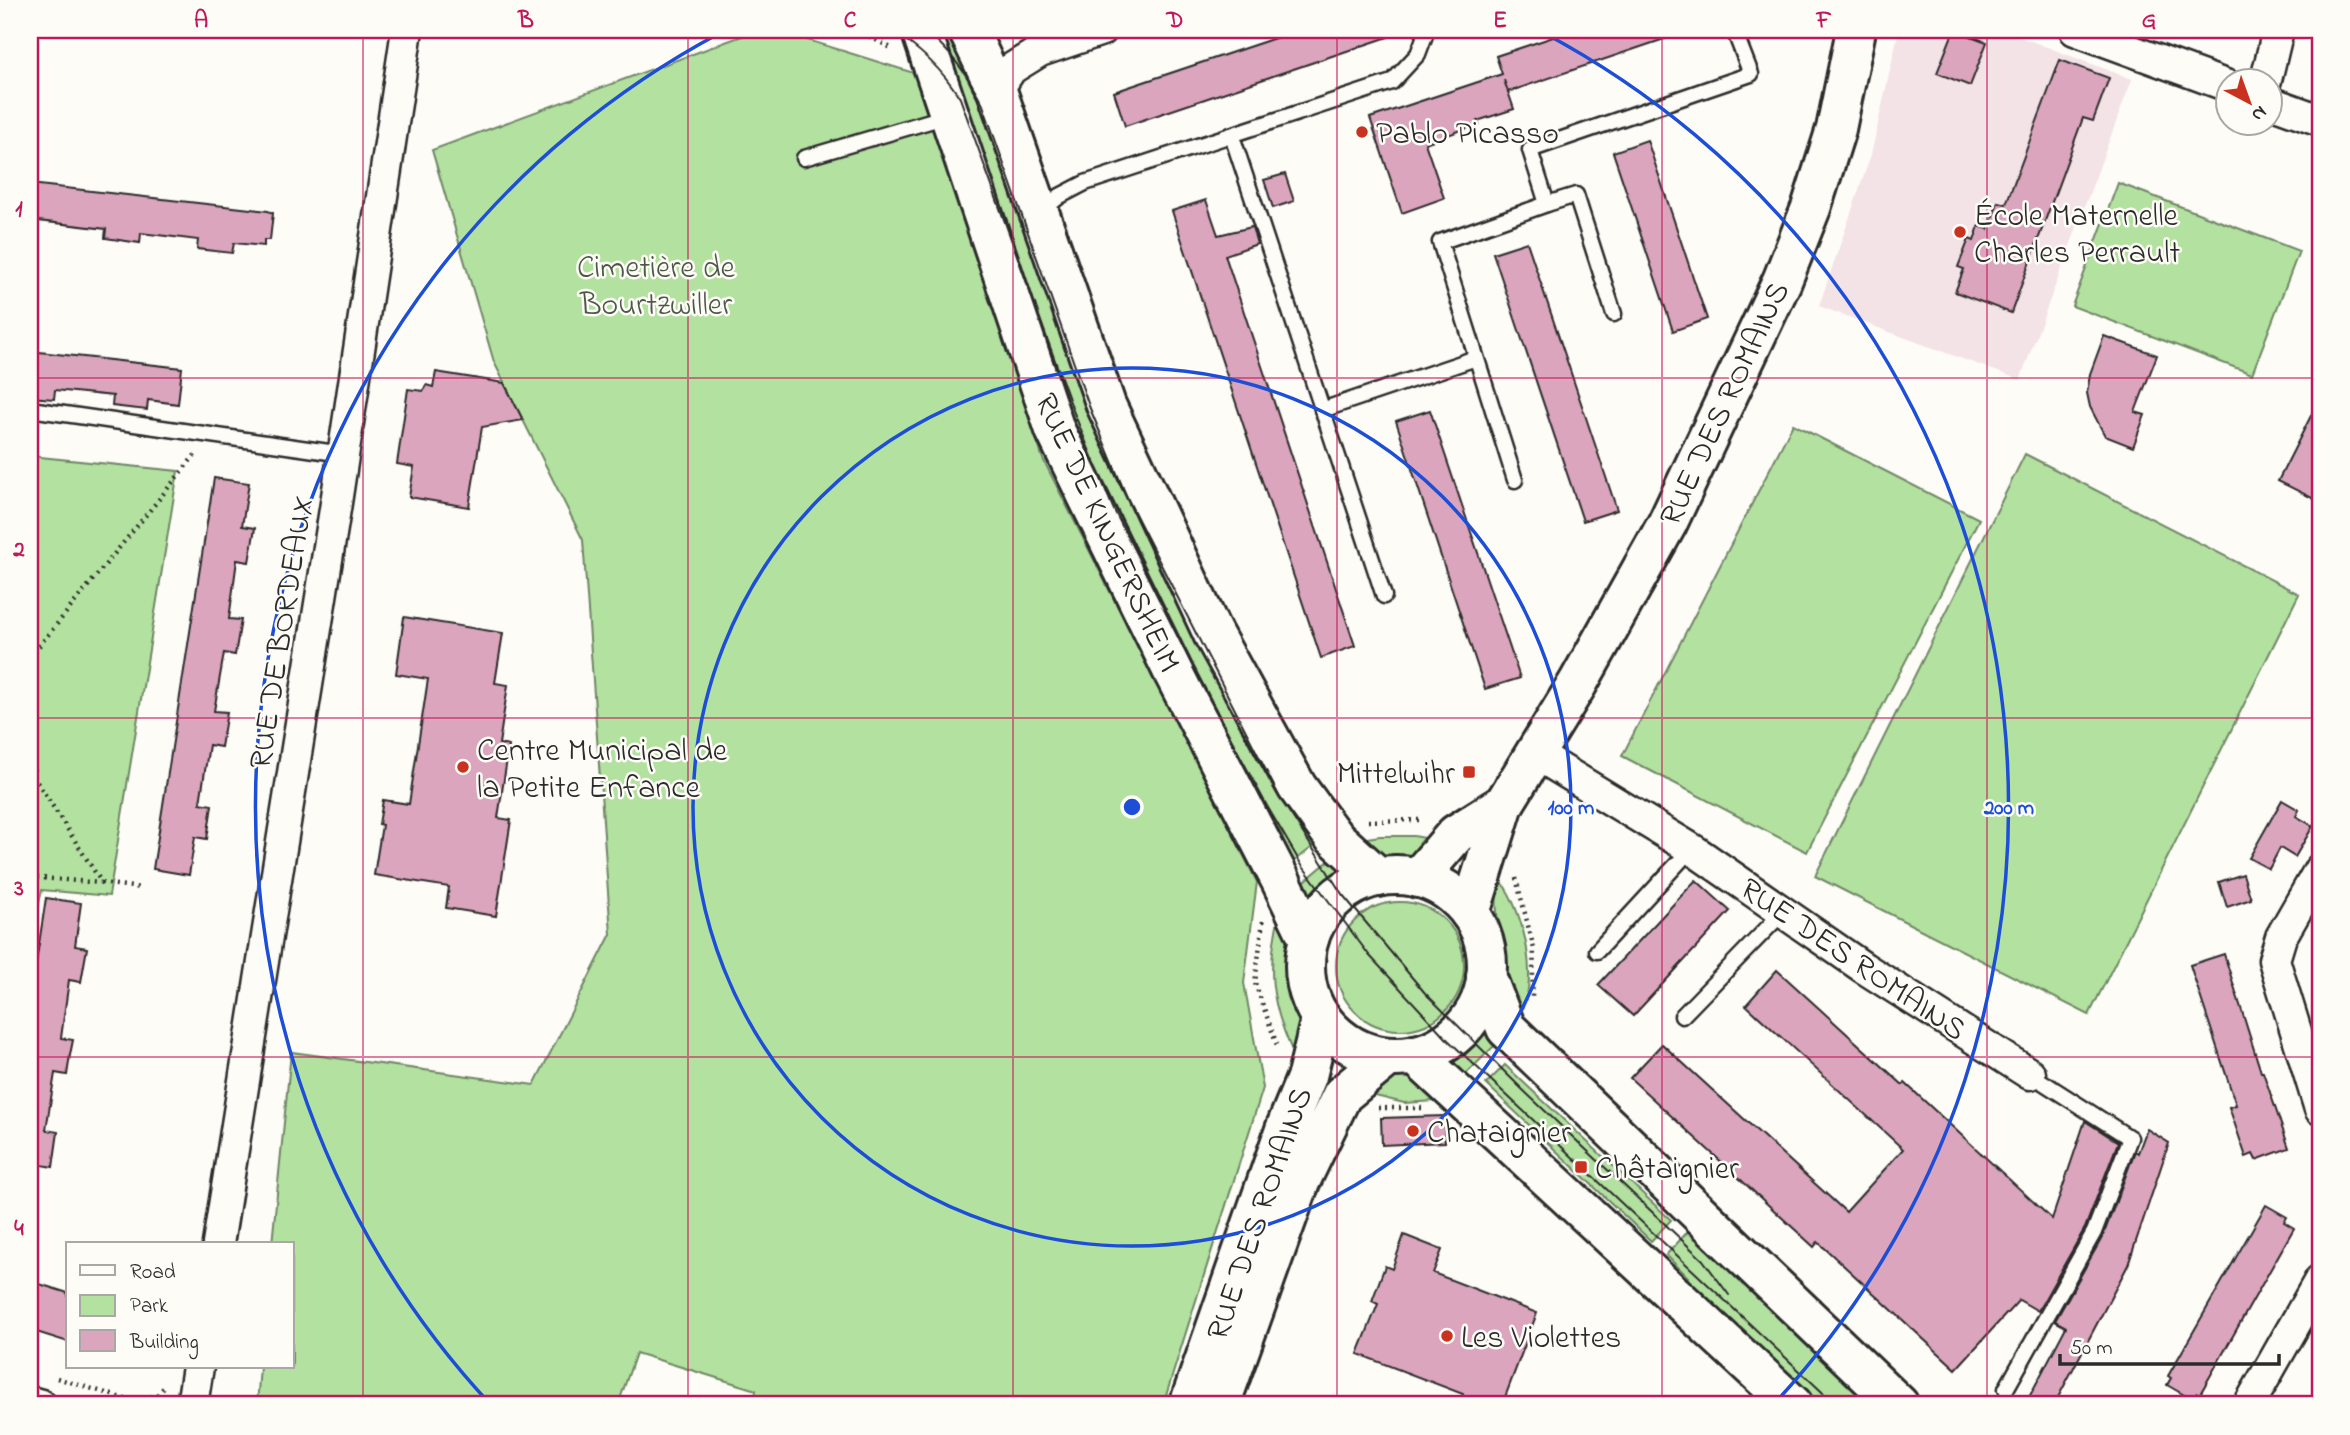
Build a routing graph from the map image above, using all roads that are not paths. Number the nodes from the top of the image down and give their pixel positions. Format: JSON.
{"nodes":[{"id":1,"x":407,"y":30,"type":"edge"},
{"id":2,"x":921,"y":30,"type":"edge"},
{"id":3,"x":968,"y":30,"type":"edge"},
{"id":4,"x":1102,"y":30,"type":"edge"},
{"id":5,"x":1427,"y":30,"type":"edge"},
{"id":6,"x":1734,"y":30,"type":"edge"},
{"id":7,"x":1856,"y":30,"type":"edge"},
{"id":8,"x":2075,"y":30,"type":"edge"},
{"id":9,"x":2278,"y":30,"type":"edge"},
{"id":10,"x":2269,"y":66,"type":"edge"},
{"id":11,"x":2214,"y":81,"type":"edge"},
{"id":12,"x":997,"y":92,"type":"junction"},
{"id":13,"x":2284,"y":107,"type":"edge"},
{"id":14,"x":948,"y":116,"type":"junction"},
{"id":15,"x":2320,"y":120,"type":"edge"},
{"id":16,"x":1232,"y":136,"type":"junction"},
{"id":17,"x":804,"y":158,"type":"dead end"},
{"id":18,"x":1547,"y":204,"type":"junction"},
{"id":19,"x":1038,"y":214,"type":"junction"},
{"id":20,"x":1614,"y":314,"type":"dead end"},
{"id":21,"x":1476,"y":358,"type":"junction"},
{"id":22,"x":30,"y":409,"type":"edge"},
{"id":23,"x":1322,"y":410,"type":"junction"},
{"id":24,"x":344,"y":454,"type":"junction"},
{"id":25,"x":1515,"y":480,"type":"dead end"},
{"id":26,"x":1384,"y":596,"type":"dead end"},
{"id":27,"x":1534,"y":754,"type":"junction"},
{"id":28,"x":1504,"y":804,"type":"junction"},
{"id":29,"x":1691,"y":849,"type":"junction"},
{"id":30,"x":2320,"y":869,"type":"edge"},
{"id":31,"x":1378,"y":877,"type":"junction"},
{"id":32,"x":1418,"y":878,"type":"junction"},
{"id":33,"x":1783,"y":912,"type":"junction"},
{"id":34,"x":1470,"y":913,"type":"junction"},
{"id":35,"x":1309,"y":939,"type":"junction"},
{"id":36,"x":1597,"y":951,"type":"dead end"},
{"id":37,"x":1486,"y":976,"type":"junction"},
{"id":38,"x":1682,"y":1016,"type":"dead end"},
{"id":39,"x":1321,"y":1018,"type":"junction"},
{"id":40,"x":1402,"y":1056,"type":"junction"},
{"id":41,"x":2030,"y":1074,"type":"joint"},
{"id":42,"x":2320,"y":1109,"type":"edge"},
{"id":43,"x":218,"y":1242,"type":"edge"},
{"id":44,"x":2320,"y":1280,"type":"edge"},
{"id":45,"x":185,"y":1372,"type":"edge"},
{"id":46,"x":2006,"y":1389,"type":"dead end"},
{"id":47,"x":30,"y":1402,"type":"edge"},
{"id":48,"x":41,"y":1405,"type":"edge"},
{"id":49,"x":192,"y":1405,"type":"edge"},
{"id":50,"x":1189,"y":1405,"type":"edge"},
{"id":51,"x":1220,"y":1405,"type":"edge"},
{"id":52,"x":1793,"y":1405,"type":"edge"},
{"id":53,"x":1899,"y":1405,"type":"edge"},
{"id":54,"x":2249,"y":1405,"type":"edge"}],
"edges":[{"from":1,"to":24,"type":"street","name":"RUE DE BORDEAUX"},
{"from":2,"to":14,"type":"main road","name":"RUE DE KINGERSHEIM"},
{"from":3,"to":12,"type":"main road","name":"RUE DE KINGERSHEIM"},
{"from":4,"to":12,"type":"street"},
{"from":5,"to":16,"type":"lane"},
{"from":6,"to":18,"type":"lane"},
{"from":7,"to":27,"type":"main road","name":"RUE DES ROMAINS"},
{"from":8,"to":11,"type":"street"},
{"from":9,"to":10,"type":"street"},
{"from":12,"to":19,"type":"main road","name":"RUE DE KINGERSHEIM"},
{"from":13,"to":15,"type":"street"},
{"from":14,"to":17,"type":"lane"},
{"from":14,"to":35,"type":"main road","name":"RUE DE KINGERSHEIM"},
{"from":16,"to":19,"type":"lane"},
{"from":16,"to":23,"type":"lane"},
{"from":18,"to":20,"type":"lane"},
{"from":18,"to":21,"type":"lane"},
{"from":19,"to":31,"type":"main road","name":"RUE DE KINGERSHEIM"},
{"from":21,"to":23,"type":"lane"},
{"from":21,"to":25,"type":"lane"},
{"from":22,"to":24,"type":"lane"},
{"from":23,"to":26,"type":"lane"},
{"from":24,"to":43,"type":"street","name":"RUE DE BORDEAUX"},
{"from":27,"to":28,"type":"main road","name":"RUE DES ROMAINS"},
{"from":27,"to":29,"type":"street","name":"RUE DES ROMAINS"},
{"from":28,"to":32,"type":"main road","name":"RUE DES ROMAINS"},
{"from":28,"to":34,"type":"main road","name":"RUE DES ROMAINS"},
{"from":29,"to":33,"type":"street","name":"RUE DES ROMAINS"},
{"from":29,"to":36,"type":"lane"},
{"from":30,"to":42,"type":"street"},
{"from":31,"to":32,"type":"main road"},
{"from":31,"to":35,"type":"main road"},
{"from":32,"to":34,"type":"main road"},
{"from":33,"to":38,"type":"lane"},
{"from":33,"to":41,"type":"street","name":"RUE DES ROMAINS"},
{"from":34,"to":37,"type":"main road"},
{"from":35,"to":39,"type":"main road"},
{"from":37,"to":40,"type":"main road"},
{"from":37,"to":53,"type":"main road"},
{"from":39,"to":40,"type":"main road"},
{"from":39,"to":50,"type":"main road","name":"RUE DES ROMAINS"},
{"from":40,"to":51,"type":"main road","name":"RUE DES ROMAINS"},
{"from":40,"to":52,"type":"main road"},
{"from":41,"to":46,"type":"lane"},
{"from":44,"to":54,"type":"street"},
{"from":45,"to":49,"type":"street"},
{"from":47,"to":48,"type":"street"}]}
